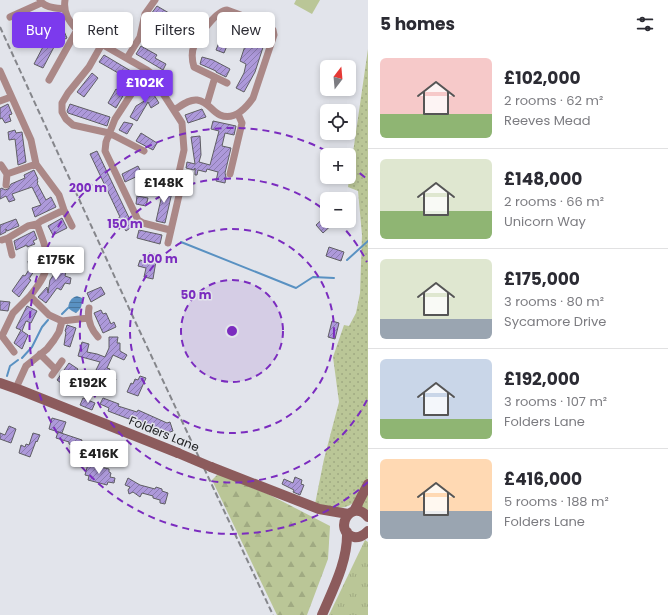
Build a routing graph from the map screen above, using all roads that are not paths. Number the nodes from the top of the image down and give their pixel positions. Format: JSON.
{"nodes":[{"id":1,"x":66,"y":0,"type":"edge"},
{"id":2,"x":155,"y":0,"type":"edge"},
{"id":3,"x":40,"y":1,"type":"edge"},
{"id":4,"x":65,"y":10,"type":"junction"},
{"id":5,"x":147,"y":12,"type":"edge"},
{"id":6,"x":10,"y":17,"type":"dead end"},
{"id":7,"x":73,"y":26,"type":"edge"},
{"id":8,"x":141,"y":33,"type":"edge"},
{"id":9,"x":73,"y":37,"type":"edge"},
{"id":10,"x":100,"y":48,"type":"edge"},
{"id":11,"x":109,"y":48,"type":"edge"},
{"id":12,"x":127,"y":58,"type":"junction"},
{"id":13,"x":147,"y":70,"type":"junction"},
{"id":14,"x":0,"y":72,"type":"edge"},
{"id":15,"x":215,"y":77,"type":"junction"},
{"id":16,"x":49,"y":80,"type":"dead end"},
{"id":17,"x":227,"y":83,"type":"dead end"},
{"id":18,"x":11,"y":97,"type":"junction"},
{"id":19,"x":0,"y":101,"type":"edge"},
{"id":20,"x":207,"y":104,"type":"junction"},
{"id":21,"x":174,"y":110,"type":"junction"},
{"id":22,"x":238,"y":114,"type":"junction"},
{"id":23,"x":109,"y":133,"type":"junction"},
{"id":24,"x":144,"y":151,"type":"dead end"},
{"id":25,"x":36,"y":164,"type":"junction"},
{"id":26,"x":1,"y":165,"type":"dead end"},
{"id":27,"x":7,"y":174,"type":"junction"},
{"id":28,"x":230,"y":174,"type":"dead end"},
{"id":29,"x":6,"y":184,"type":"dead end"},
{"id":30,"x":64,"y":210,"type":"junction"},
{"id":31,"x":37,"y":224,"type":"junction"},
{"id":32,"x":72,"y":226,"type":"dead end"},
{"id":33,"x":170,"y":230,"type":"junction"},
{"id":34,"x":168,"y":243,"type":"dead end"},
{"id":35,"x":12,"y":255,"type":"dead end"},
{"id":36,"x":30,"y":296,"type":"junction"},
{"id":37,"x":89,"y":308,"type":"dead end"},
{"id":38,"x":88,"y":318,"type":"junction"},
{"id":39,"x":62,"y":321,"type":"junction"},
{"id":40,"x":98,"y":337,"type":"dead end"},
{"id":41,"x":14,"y":352,"type":"dead end"},
{"id":42,"x":40,"y":354,"type":"junction"},
{"id":43,"x":62,"y":361,"type":"dead end"},
{"id":44,"x":0,"y":383,"type":"edge"},
{"id":45,"x":16,"y":388,"type":"junction"},
{"id":46,"x":367,"y":486,"type":"edge"},
{"id":47,"x":319,"y":509,"type":"junction"},
{"id":48,"x":368,"y":512,"type":"edge"},
{"id":49,"x":351,"y":513,"type":"junction"},
{"id":50,"x":368,"y":517,"type":"edge"},
{"id":51,"x":346,"y":530,"type":"junction"},
{"id":52,"x":364,"y":534,"type":"edge"},
{"id":53,"x":344,"y":558,"type":"junction"},
{"id":54,"x":322,"y":615,"type":"edge"}],
"edges":[{"from":1,"to":4,"type":"street"},
{"from":2,"to":5,"type":"street"},
{"from":3,"to":4,"type":"street"},
{"from":3,"to":6,"type":"street"},
{"from":4,"to":7,"type":"street"},
{"from":8,"to":12,"type":"street"},
{"from":9,"to":16,"type":"street"},
{"from":10,"to":23,"type":"street"},
{"from":11,"to":12,"type":"street"},
{"from":12,"to":13,"type":"street"},
{"from":13,"to":21,"type":"street"},
{"from":13,"to":23,"type":"street"},
{"from":14,"to":18,"type":"street"},
{"from":15,"to":17,"type":"street"},
{"from":15,"to":20,"type":"street"},
{"from":15,"to":22,"type":"street"},
{"from":18,"to":19,"type":"street"},
{"from":18,"to":25,"type":"street"},
{"from":20,"to":21,"type":"street"},
{"from":20,"to":22,"type":"street"},
{"from":21,"to":33,"type":"street"},
{"from":22,"to":28,"type":"street"},
{"from":23,"to":24,"type":"street"},
{"from":23,"to":33,"type":"street"},
{"from":25,"to":27,"type":"street"},
{"from":25,"to":30,"type":"street"},
{"from":26,"to":27,"type":"street"},
{"from":27,"to":29,"type":"street"},
{"from":30,"to":31,"type":"street"},
{"from":30,"to":32,"type":"street"},
{"from":31,"to":35,"type":"street"},
{"from":31,"to":36,"type":"street"},
{"from":33,"to":34,"type":"street"},
{"from":36,"to":39,"type":"street"},
{"from":36,"to":41,"type":"street"},
{"from":37,"to":38,"type":"street"},
{"from":38,"to":39,"type":"street"},
{"from":38,"to":40,"type":"street"},
{"from":39,"to":42,"type":"street"},
{"from":42,"to":43,"type":"street"},
{"from":42,"to":45,"type":"street"},
{"from":44,"to":45,"type":"main road","name":"Folders Lane"},
{"from":45,"to":47,"type":"main road","name":"Folders Lane","bridge":true},
{"from":46,"to":48,"type":"main road"},
{"from":46,"to":49,"type":"main road"},
{"from":47,"to":49,"type":"main road","name":"Folders Lane"},
{"from":47,"to":51,"type":"main road","name":"Folders Lane"},
{"from":49,"to":50,"type":"main road","name":"Folders Lane"},
{"from":49,"to":51,"type":"main road"},
{"from":51,"to":52,"type":"main road"},
{"from":51,"to":53,"type":"main road"},
{"from":52,"to":53,"type":"main road"},
{"from":53,"to":54,"type":"main road"}]}
